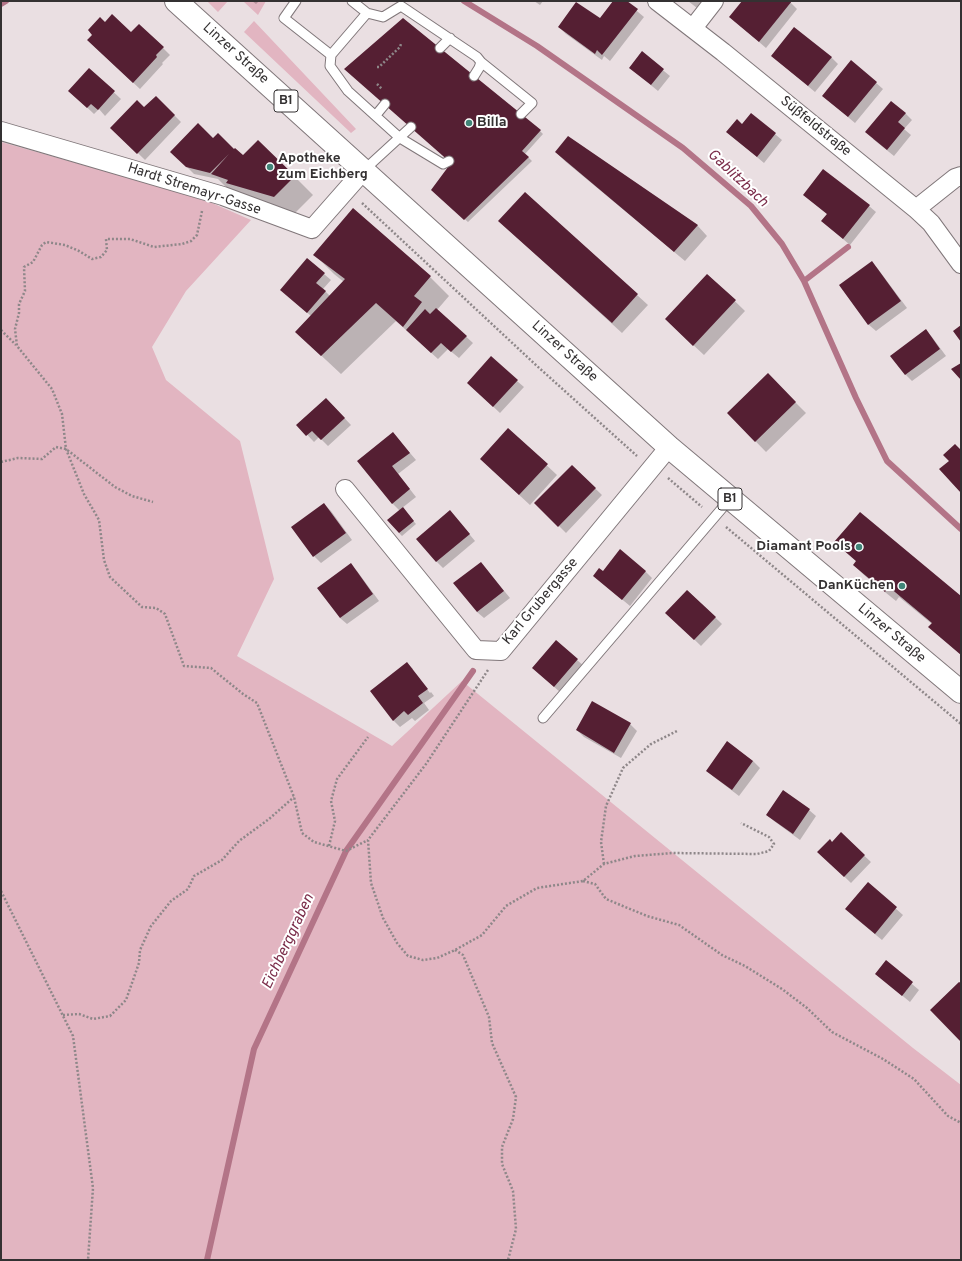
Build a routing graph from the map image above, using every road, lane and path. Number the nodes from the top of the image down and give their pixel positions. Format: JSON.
{"nodes":[{"id":1,"x":176,"y":1,"type":"edge"},
{"id":2,"x":296,"y":1,"type":"edge"},
{"id":3,"x":352,"y":1,"type":"edge"},
{"id":4,"x":657,"y":1,"type":"edge"},
{"id":5,"x":714,"y":1,"type":"edge"},
{"id":6,"x":367,"y":12,"type":"junction"},
{"id":7,"x":692,"y":28,"type":"junction"},
{"id":8,"x":450,"y":38,"type":"junction"},
{"id":9,"x":401,"y":44,"type":"dead end"},
{"id":10,"x":440,"y":48,"type":"dead end"},
{"id":11,"x":331,"y":55,"type":"junction"},
{"id":12,"x":481,"y":62,"type":"junction"},
{"id":13,"x":377,"y":67,"type":"dead end"},
{"id":14,"x":474,"y":76,"type":"dead end"},
{"id":15,"x":384,"y":104,"type":"dead end"},
{"id":16,"x":376,"y":114,"type":"junction"},
{"id":17,"x":522,"y":114,"type":"dead end"},
{"id":18,"x":411,"y":127,"type":"dead end"},
{"id":19,"x":1,"y":131,"type":"edge"},
{"id":20,"x":400,"y":138,"type":"junction"},
{"id":21,"x":449,"y":161,"type":"dead end"},
{"id":22,"x":363,"y":171,"type":"junction"},
{"id":23,"x":961,"y":176,"type":"edge"},
{"id":24,"x":207,"y":191,"type":"junction"},
{"id":25,"x":916,"y":209,"type":"junction"},
{"id":26,"x":961,"y":264,"type":"edge"},
{"id":27,"x":1,"y":330,"type":"edge"},
{"id":28,"x":17,"y":346,"type":"junction"},
{"id":29,"x":669,"y":447,"type":"junction"},
{"id":30,"x":66,"y":449,"type":"junction"},
{"id":31,"x":1,"y":462,"type":"edge"},
{"id":32,"x":345,"y":489,"type":"dead end"},
{"id":33,"x":730,"y":499,"type":"junction"},
{"id":34,"x":153,"y":502,"type":"dead end"},
{"id":35,"x":500,"y":651,"type":"junction"},
{"id":36,"x":961,"y":692,"type":"edge"},
{"id":37,"x":543,"y":718,"type":"dead end"},
{"id":38,"x":677,"y":731,"type":"dead end"},
{"id":39,"x":368,"y":737,"type":"dead end"},
{"id":40,"x":294,"y":797,"type":"junction"},
{"id":41,"x":741,"y":823,"type":"dead end"},
{"id":42,"x":368,"y":840,"type":"junction"},
{"id":43,"x":330,"y":846,"type":"junction"},
{"id":44,"x":604,"y":864,"type":"junction"},
{"id":45,"x":583,"y":881,"type":"junction"},
{"id":46,"x":1,"y":891,"type":"edge"},
{"id":47,"x":455,"y":950,"type":"junction"},
{"id":48,"x":62,"y":1015,"type":"junction"},
{"id":49,"x":961,"y":1123,"type":"edge"},
{"id":50,"x":88,"y":1260,"type":"edge"},
{"id":51,"x":508,"y":1260,"type":"edge"}],
"edges":[{"from":1,"to":22,"type":"main road","name":"Linzer Straße","number":"B1"},
{"from":2,"to":11,"type":"lane"},
{"from":3,"to":6,"type":"lane"},
{"from":4,"to":7,"type":"street","name":"Süßfeldstraße"},
{"from":5,"to":7,"type":"street"},
{"from":6,"to":8,"type":"lane"},
{"from":6,"to":11,"type":"lane"},
{"from":7,"to":25,"type":"street","name":"Süßfeldstraße"},
{"from":8,"to":10,"type":"lane"},
{"from":8,"to":12,"type":"lane"},
{"from":9,"to":13,"type":"path"},
{"from":11,"to":16,"type":"lane"},
{"from":12,"to":14,"type":"lane"},
{"from":12,"to":17,"type":"lane"},
{"from":15,"to":16,"type":"lane"},
{"from":16,"to":20,"type":"lane"},
{"from":18,"to":20,"type":"lane"},
{"from":19,"to":24,"type":"street","name":"Hardt Stremayr-Gasse"},
{"from":20,"to":21,"type":"lane"},
{"from":20,"to":22,"type":"lane"},
{"from":22,"to":24,"type":"street","name":"Hardt Stremayr-Gasse"},
{"from":22,"to":29,"type":"main road","name":"Linzer Straße","number":"B1"},
{"from":23,"to":25,"type":"street"},
{"from":24,"to":28,"type":"path"},
{"from":25,"to":26,"type":"street","name":"Süßfeldstraße"},
{"from":27,"to":28,"type":"path"},
{"from":28,"to":30,"type":"path"},
{"from":29,"to":33,"type":"main road","name":"Linzer Straße","number":"B1"},
{"from":29,"to":35,"type":"street","name":"Karl Grubergasse"},
{"from":30,"to":31,"type":"path"},
{"from":30,"to":34,"type":"path"},
{"from":30,"to":40,"type":"path"},
{"from":32,"to":35,"type":"street","name":"Karl Grubergasse"},
{"from":33,"to":36,"type":"main road","name":"Linzer Straße","number":"B1"},
{"from":33,"to":37,"type":"lane"},
{"from":35,"to":42,"type":"path"},
{"from":38,"to":44,"type":"path"},
{"from":39,"to":43,"type":"path"},
{"from":40,"to":43,"type":"path"},
{"from":40,"to":48,"type":"path"},
{"from":41,"to":44,"type":"path"},
{"from":42,"to":43,"type":"path"},
{"from":42,"to":47,"type":"path"},
{"from":44,"to":45,"type":"path"},
{"from":45,"to":47,"type":"path"},
{"from":45,"to":49,"type":"path"},
{"from":46,"to":48,"type":"path"},
{"from":47,"to":51,"type":"path"},
{"from":48,"to":50,"type":"path"}]}
